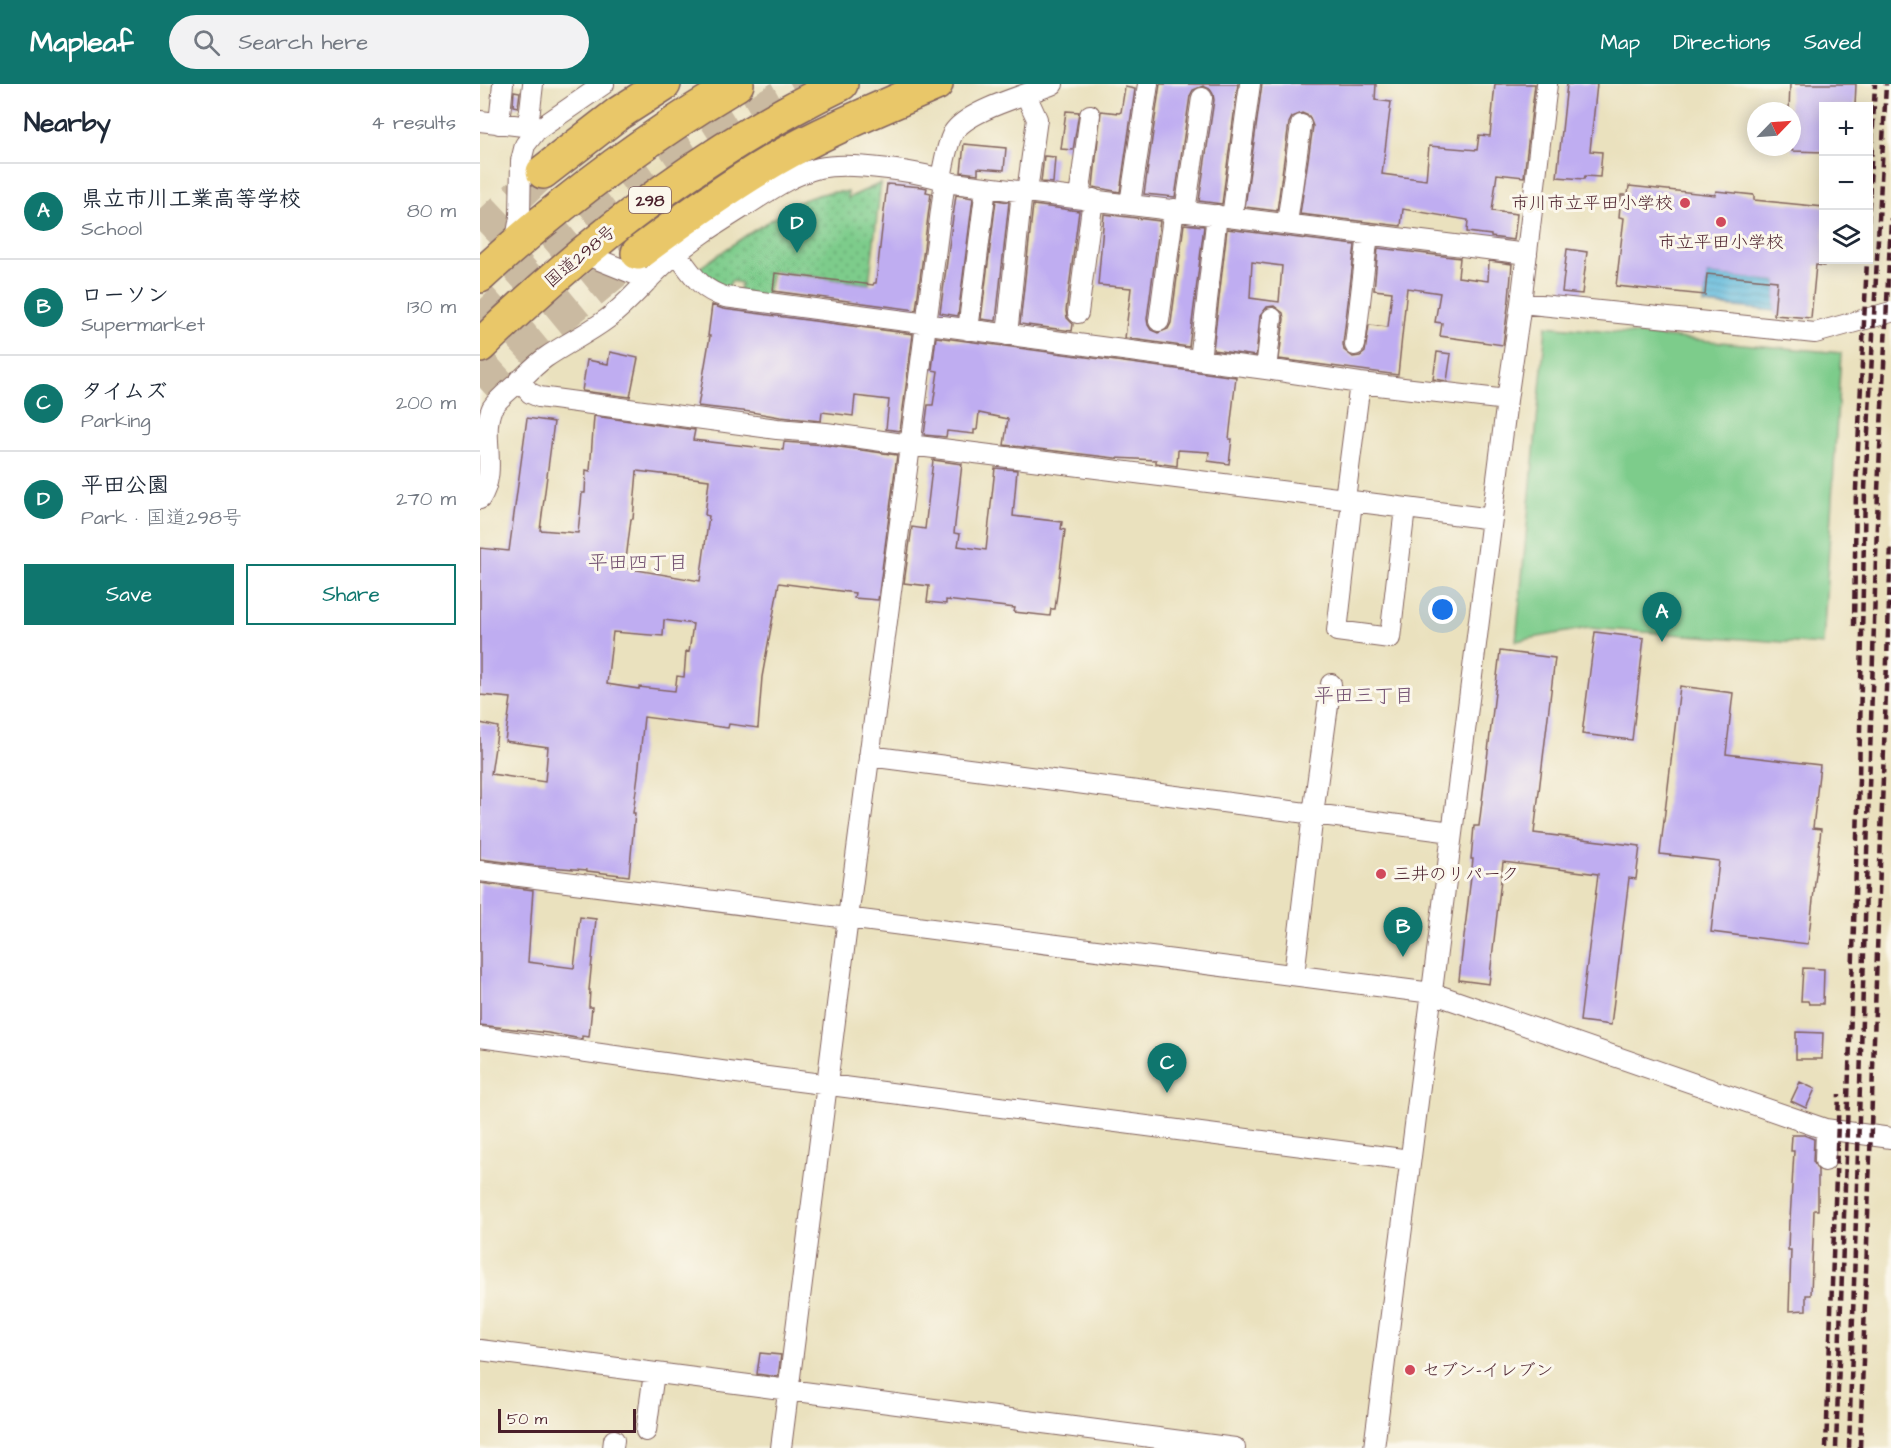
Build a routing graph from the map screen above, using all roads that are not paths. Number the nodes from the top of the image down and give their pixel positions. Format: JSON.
{"nodes":[{"id":1,"x":503,"y":84,"type":"edge"},
{"id":2,"x":533,"y":84,"type":"edge"},
{"id":3,"x":604,"y":84,"type":"edge"},
{"id":4,"x":664,"y":84,"type":"edge"},
{"id":5,"x":737,"y":84,"type":"edge"},
{"id":6,"x":842,"y":84,"type":"edge"},
{"id":7,"x":936,"y":84,"type":"edge"},
{"id":8,"x":1053,"y":84,"type":"edge"},
{"id":9,"x":1148,"y":84,"type":"edge"},
{"id":10,"x":1250,"y":84,"type":"edge"},
{"id":11,"x":1547,"y":84,"type":"edge"},
{"id":12,"x":1026,"y":95,"type":"junction"},
{"id":13,"x":1202,"y":98,"type":"dead end"},
{"id":14,"x":1090,"y":115,"type":"dead end"},
{"id":15,"x":489,"y":123,"type":"edge"},
{"id":16,"x":1301,"y":125,"type":"dead end"},
{"id":17,"x":534,"y":127,"type":"junction"},
{"id":18,"x":543,"y":172,"type":"tunnel mouth"},
{"id":19,"x":943,"y":179,"type":"junction"},
{"id":20,"x":986,"y":187,"type":"junction"},
{"id":21,"x":1024,"y":191,"type":"junction"},
{"id":22,"x":1086,"y":199,"type":"junction"},
{"id":23,"x":1130,"y":204,"type":"junction"},
{"id":24,"x":1180,"y":210,"type":"junction"},
{"id":25,"x":1225,"y":216,"type":"junction"},
{"id":26,"x":1287,"y":224,"type":"junction"},
{"id":27,"x":1368,"y":234,"type":"junction"},
{"id":28,"x":515,"y":245,"type":"junction"},
{"id":29,"x":582,"y":253,"type":"junction"},
{"id":30,"x":676,"y":253,"type":"junction"},
{"id":31,"x":1527,"y":254,"type":"junction"},
{"id":32,"x":644,"y":266,"type":"junction"},
{"id":33,"x":480,"y":276,"type":"edge"},
{"id":34,"x":1521,"y":303,"type":"junction"},
{"id":35,"x":1891,"y":312,"type":"edge"},
{"id":36,"x":1078,"y":313,"type":"dead end"},
{"id":37,"x":1272,"y":318,"type":"dead end"},
{"id":38,"x":1159,"y":321,"type":"dead end"},
{"id":39,"x":926,"y":324,"type":"junction"},
{"id":40,"x":968,"y":330,"type":"junction"},
{"id":41,"x":1007,"y":335,"type":"junction"},
{"id":42,"x":1355,"y":345,"type":"dead end"},
{"id":43,"x":480,"y":346,"type":"edge"},
{"id":44,"x":1200,"y":360,"type":"junction"},
{"id":45,"x":1266,"y":369,"type":"junction"},
{"id":46,"x":519,"y":380,"type":"junction"},
{"id":47,"x":1360,"y":383,"type":"junction"},
{"id":48,"x":1507,"y":400,"type":"junction"},
{"id":49,"x":910,"y":445,"type":"junction"},
{"id":50,"x":480,"y":499,"type":"edge"},
{"id":51,"x":1349,"y":500,"type":"junction"},
{"id":52,"x":1405,"y":508,"type":"junction"},
{"id":53,"x":1492,"y":519,"type":"junction"},
{"id":54,"x":1332,"y":684,"type":"dead end"},
{"id":55,"x":869,"y":756,"type":"junction"},
{"id":56,"x":1313,"y":814,"type":"junction"},
{"id":57,"x":1452,"y":832,"type":"junction"},
{"id":58,"x":480,"y":871,"type":"edge"},
{"id":59,"x":848,"y":918,"type":"junction"},
{"id":60,"x":1294,"y":975,"type":"junction"},
{"id":61,"x":1432,"y":993,"type":"junction"},
{"id":62,"x":480,"y":1037,"type":"edge"},
{"id":63,"x":828,"y":1085,"type":"junction"},
{"id":64,"x":1826,"y":1130,"type":"junction"},
{"id":65,"x":1891,"y":1138,"type":"edge"},
{"id":66,"x":1410,"y":1160,"type":"junction"},
{"id":67,"x":1826,"y":1161,"type":"dead end"},
{"id":68,"x":480,"y":1350,"type":"edge"},
{"id":69,"x":654,"y":1373,"type":"junction"},
{"id":70,"x":789,"y":1390,"type":"junction"},
{"id":71,"x":646,"y":1431,"type":"dead end"},
{"id":72,"x":781,"y":1448,"type":"edge"},
{"id":73,"x":1235,"y":1448,"type":"edge"},
{"id":74,"x":1374,"y":1448,"type":"edge"}],
"edges":[{"from":1,"to":15,"type":"street"},
{"from":2,"to":17,"type":"street"},
{"from":3,"to":17,"type":"street"},
{"from":4,"to":18,"type":"highway"},
{"from":5,"to":28,"type":"highway","number":"298"},
{"from":6,"to":29,"type":"highway","name":"国道298号","number":"298"},
{"from":7,"to":32,"type":"highway"},
{"from":8,"to":12,"type":"street"},
{"from":9,"to":23,"type":"street"},
{"from":10,"to":25,"type":"street"},
{"from":11,"to":31,"type":"street"},
{"from":12,"to":19,"type":"street"},
{"from":12,"to":21,"type":"street"},
{"from":13,"to":24,"type":"street"},
{"from":14,"to":22,"type":"street"},
{"from":15,"to":17,"type":"street"},
{"from":16,"to":26,"type":"street"},
{"from":17,"to":28,"type":"street"},
{"from":19,"to":20,"type":"street"},
{"from":19,"to":30,"type":"street"},
{"from":19,"to":39,"type":"street"},
{"from":20,"to":21,"type":"street"},
{"from":20,"to":40,"type":"street"},
{"from":21,"to":22,"type":"street"},
{"from":21,"to":41,"type":"street"},
{"from":22,"to":23,"type":"street"},
{"from":22,"to":36,"type":"street"},
{"from":23,"to":24,"type":"street"},
{"from":24,"to":25,"type":"street"},
{"from":24,"to":38,"type":"street"},
{"from":25,"to":26,"type":"street"},
{"from":25,"to":44,"type":"street"},
{"from":26,"to":27,"type":"street"},
{"from":27,"to":31,"type":"street"},
{"from":27,"to":42,"type":"street"},
{"from":28,"to":33,"type":"highway","number":"298"},
{"from":29,"to":32,"type":"street"},
{"from":29,"to":43,"type":"highway","name":"国道298号","number":"298"},
{"from":30,"to":32,"type":"street"},
{"from":30,"to":39,"type":"street"},
{"from":31,"to":34,"type":"street"},
{"from":32,"to":46,"type":"street"},
{"from":34,"to":35,"type":"street"},
{"from":34,"to":48,"type":"street"},
{"from":37,"to":45,"type":"street"},
{"from":39,"to":40,"type":"street"},
{"from":39,"to":49,"type":"street"},
{"from":40,"to":41,"type":"street"},
{"from":41,"to":44,"type":"street"},
{"from":44,"to":45,"type":"street"},
{"from":45,"to":47,"type":"street"},
{"from":46,"to":49,"type":"street"},
{"from":46,"to":50,"type":"street"},
{"from":47,"to":48,"type":"street"},
{"from":47,"to":51,"type":"street"},
{"from":48,"to":53,"type":"street"},
{"from":49,"to":51,"type":"street"},
{"from":49,"to":55,"type":"street"},
{"from":51,"to":52,"type":"street"},
{"from":51,"to":52,"type":"street"},
{"from":52,"to":53,"type":"street"},
{"from":53,"to":57,"type":"street"},
{"from":54,"to":56,"type":"street"},
{"from":55,"to":56,"type":"street"},
{"from":55,"to":59,"type":"street"},
{"from":56,"to":57,"type":"street"},
{"from":56,"to":60,"type":"street"},
{"from":57,"to":61,"type":"street"},
{"from":58,"to":59,"type":"street"},
{"from":59,"to":60,"type":"street"},
{"from":59,"to":63,"type":"street"},
{"from":60,"to":61,"type":"street"},
{"from":61,"to":64,"type":"street"},
{"from":61,"to":66,"type":"street"},
{"from":62,"to":63,"type":"street"},
{"from":63,"to":66,"type":"street"},
{"from":63,"to":70,"type":"street"},
{"from":64,"to":65,"type":"street"},
{"from":64,"to":67,"type":"street"},
{"from":66,"to":74,"type":"street"},
{"from":68,"to":69,"type":"street"},
{"from":69,"to":70,"type":"street"},
{"from":69,"to":71,"type":"street"},
{"from":70,"to":72,"type":"street"},
{"from":70,"to":73,"type":"street"}]}
